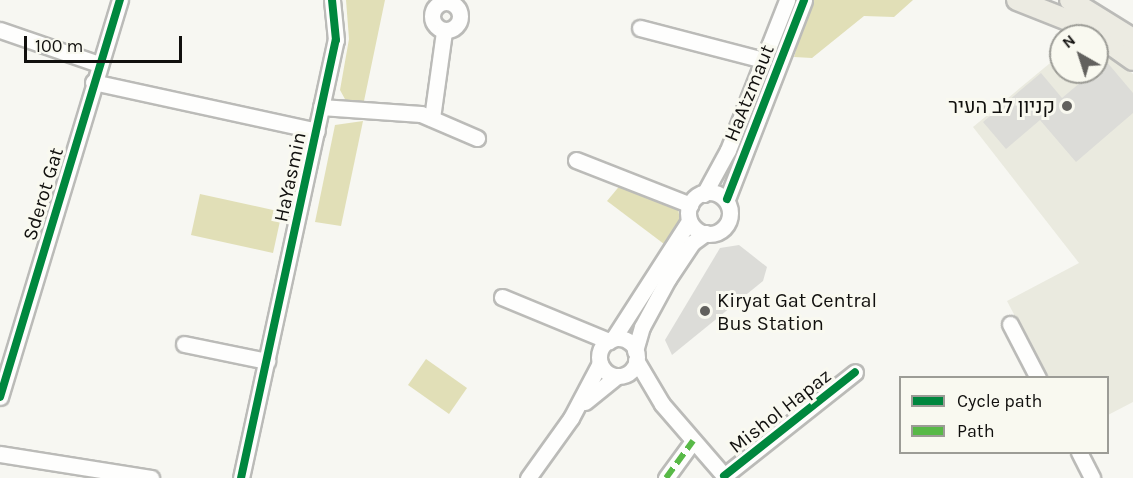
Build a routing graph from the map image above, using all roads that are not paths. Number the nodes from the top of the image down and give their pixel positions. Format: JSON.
{"nodes":[{"id":1,"x":120,"y":0,"type":"edge"},
{"id":2,"x":332,"y":0,"type":"edge"},
{"id":3,"x":788,"y":0,"type":"edge"},
{"id":4,"x":804,"y":0,"type":"edge"},
{"id":5,"x":1017,"y":0,"type":"edge"},
{"id":6,"x":1070,"y":0,"type":"edge"},
{"id":7,"x":640,"y":28,"type":"dead end"},
{"id":8,"x":0,"y":30,"type":"edge"},
{"id":9,"x":444,"y":31,"type":"dead end"},
{"id":10,"x":1133,"y":39,"type":"edge"},
{"id":11,"x":764,"y":60,"type":"junction"},
{"id":12,"x":1133,"y":60,"type":"edge"},
{"id":13,"x":99,"y":64,"type":"junction"},
{"id":14,"x":93,"y":82,"type":"junction"},
{"id":15,"x":321,"y":107,"type":"junction"},
{"id":16,"x":432,"y":118,"type":"junction"},
{"id":17,"x":317,"y":131,"type":"junction"},
{"id":18,"x":477,"y":138,"type":"dead end"},
{"id":19,"x":576,"y":160,"type":"dead end"},
{"id":20,"x":704,"y":194,"type":"junction"},
{"id":21,"x":727,"y":199,"type":"junction"},
{"id":22,"x":691,"y":205,"type":"junction"},
{"id":23,"x":689,"y":221,"type":"junction"},
{"id":24,"x":706,"y":233,"type":"junction"},
{"id":25,"x":502,"y":297,"type":"dead end"},
{"id":26,"x":1010,"y":324,"type":"dead end"},
{"id":27,"x":576,"y":330,"type":"junction"},
{"id":28,"x":611,"y":340,"type":"junction"},
{"id":29,"x":184,"y":344,"type":"dead end"},
{"id":30,"x":636,"y":356,"type":"junction"},
{"id":31,"x":267,"y":361,"type":"junction"},
{"id":32,"x":599,"y":361,"type":"junction"},
{"id":33,"x":855,"y":372,"type":"dead end"},
{"id":34,"x":620,"y":376,"type":"junction"},
{"id":35,"x":1037,"y":376,"type":"edge"},
{"id":36,"x":0,"y":397,"type":"edge"},
{"id":37,"x":662,"y":404,"type":"junction"},
{"id":38,"x":571,"y":418,"type":"junction"},
{"id":39,"x":693,"y":441,"type":"junction"},
{"id":40,"x":0,"y":454,"type":"edge"},
{"id":41,"x":1079,"y":454,"type":"edge"},
{"id":42,"x":143,"y":477,"type":"edge"},
{"id":43,"x":725,"y":477,"type":"edge"},
{"id":44,"x":241,"y":478,"type":"edge"},
{"id":45,"x":528,"y":478,"type":"edge"},
{"id":46,"x":666,"y":478,"type":"edge"},
{"id":47,"x":1092,"y":478,"type":"edge"}],
"edges":[{"from":1,"to":13,"type":"street","name":"Sderot Gat"},
{"from":2,"to":15,"type":"street","name":"HaYasmin"},
{"from":3,"to":11,"type":"street","name":"HaAtzmaut"},
{"from":4,"to":21,"type":"street","name":"HaAtzmaut"},
{"from":5,"to":12,"type":"main road"},
{"from":6,"to":10,"type":"main road"},
{"from":7,"to":11,"type":"street"},
{"from":8,"to":13,"type":"street"},
{"from":9,"to":16,"type":"street"},
{"from":11,"to":20,"type":"street","name":"HaAtzmaut"},
{"from":13,"to":14,"type":"street","name":"Sderot Gat"},
{"from":14,"to":17,"type":"street"},
{"from":14,"to":36,"type":"street","name":"Sderot Gat"},
{"from":15,"to":16,"type":"street"},
{"from":15,"to":17,"type":"street","name":"HaYasmin"},
{"from":16,"to":18,"type":"street"},
{"from":17,"to":31,"type":"street","name":"HaYasmin"},
{"from":19,"to":22,"type":"street"},
{"from":20,"to":21,"type":"street"},
{"from":20,"to":22,"type":"street"},
{"from":21,"to":24,"type":"street"},
{"from":22,"to":23,"type":"street"},
{"from":23,"to":24,"type":"street"},
{"from":23,"to":28,"type":"street"},
{"from":24,"to":30,"type":"street"},
{"from":25,"to":27,"type":"street"},
{"from":26,"to":35,"type":"street"},
{"from":27,"to":28,"type":"street"},
{"from":27,"to":32,"type":"street"},
{"from":28,"to":30,"type":"street"},
{"from":28,"to":32,"type":"street"},
{"from":29,"to":31,"type":"street"},
{"from":30,"to":34,"type":"street"},
{"from":30,"to":37,"type":"street"},
{"from":31,"to":44,"type":"street","name":"HaYasmin"},
{"from":32,"to":34,"type":"street"},
{"from":32,"to":38,"type":"street"},
{"from":33,"to":43,"type":"street","name":"Mishol Hapaz"},
{"from":34,"to":37,"type":"street"},
{"from":34,"to":38,"type":"street"},
{"from":37,"to":39,"type":"street"},
{"from":38,"to":45,"type":"street"},
{"from":39,"to":43,"type":"street"},
{"from":39,"to":46,"type":"street"},
{"from":40,"to":42,"type":"street"},
{"from":41,"to":47,"type":"street"}]}
